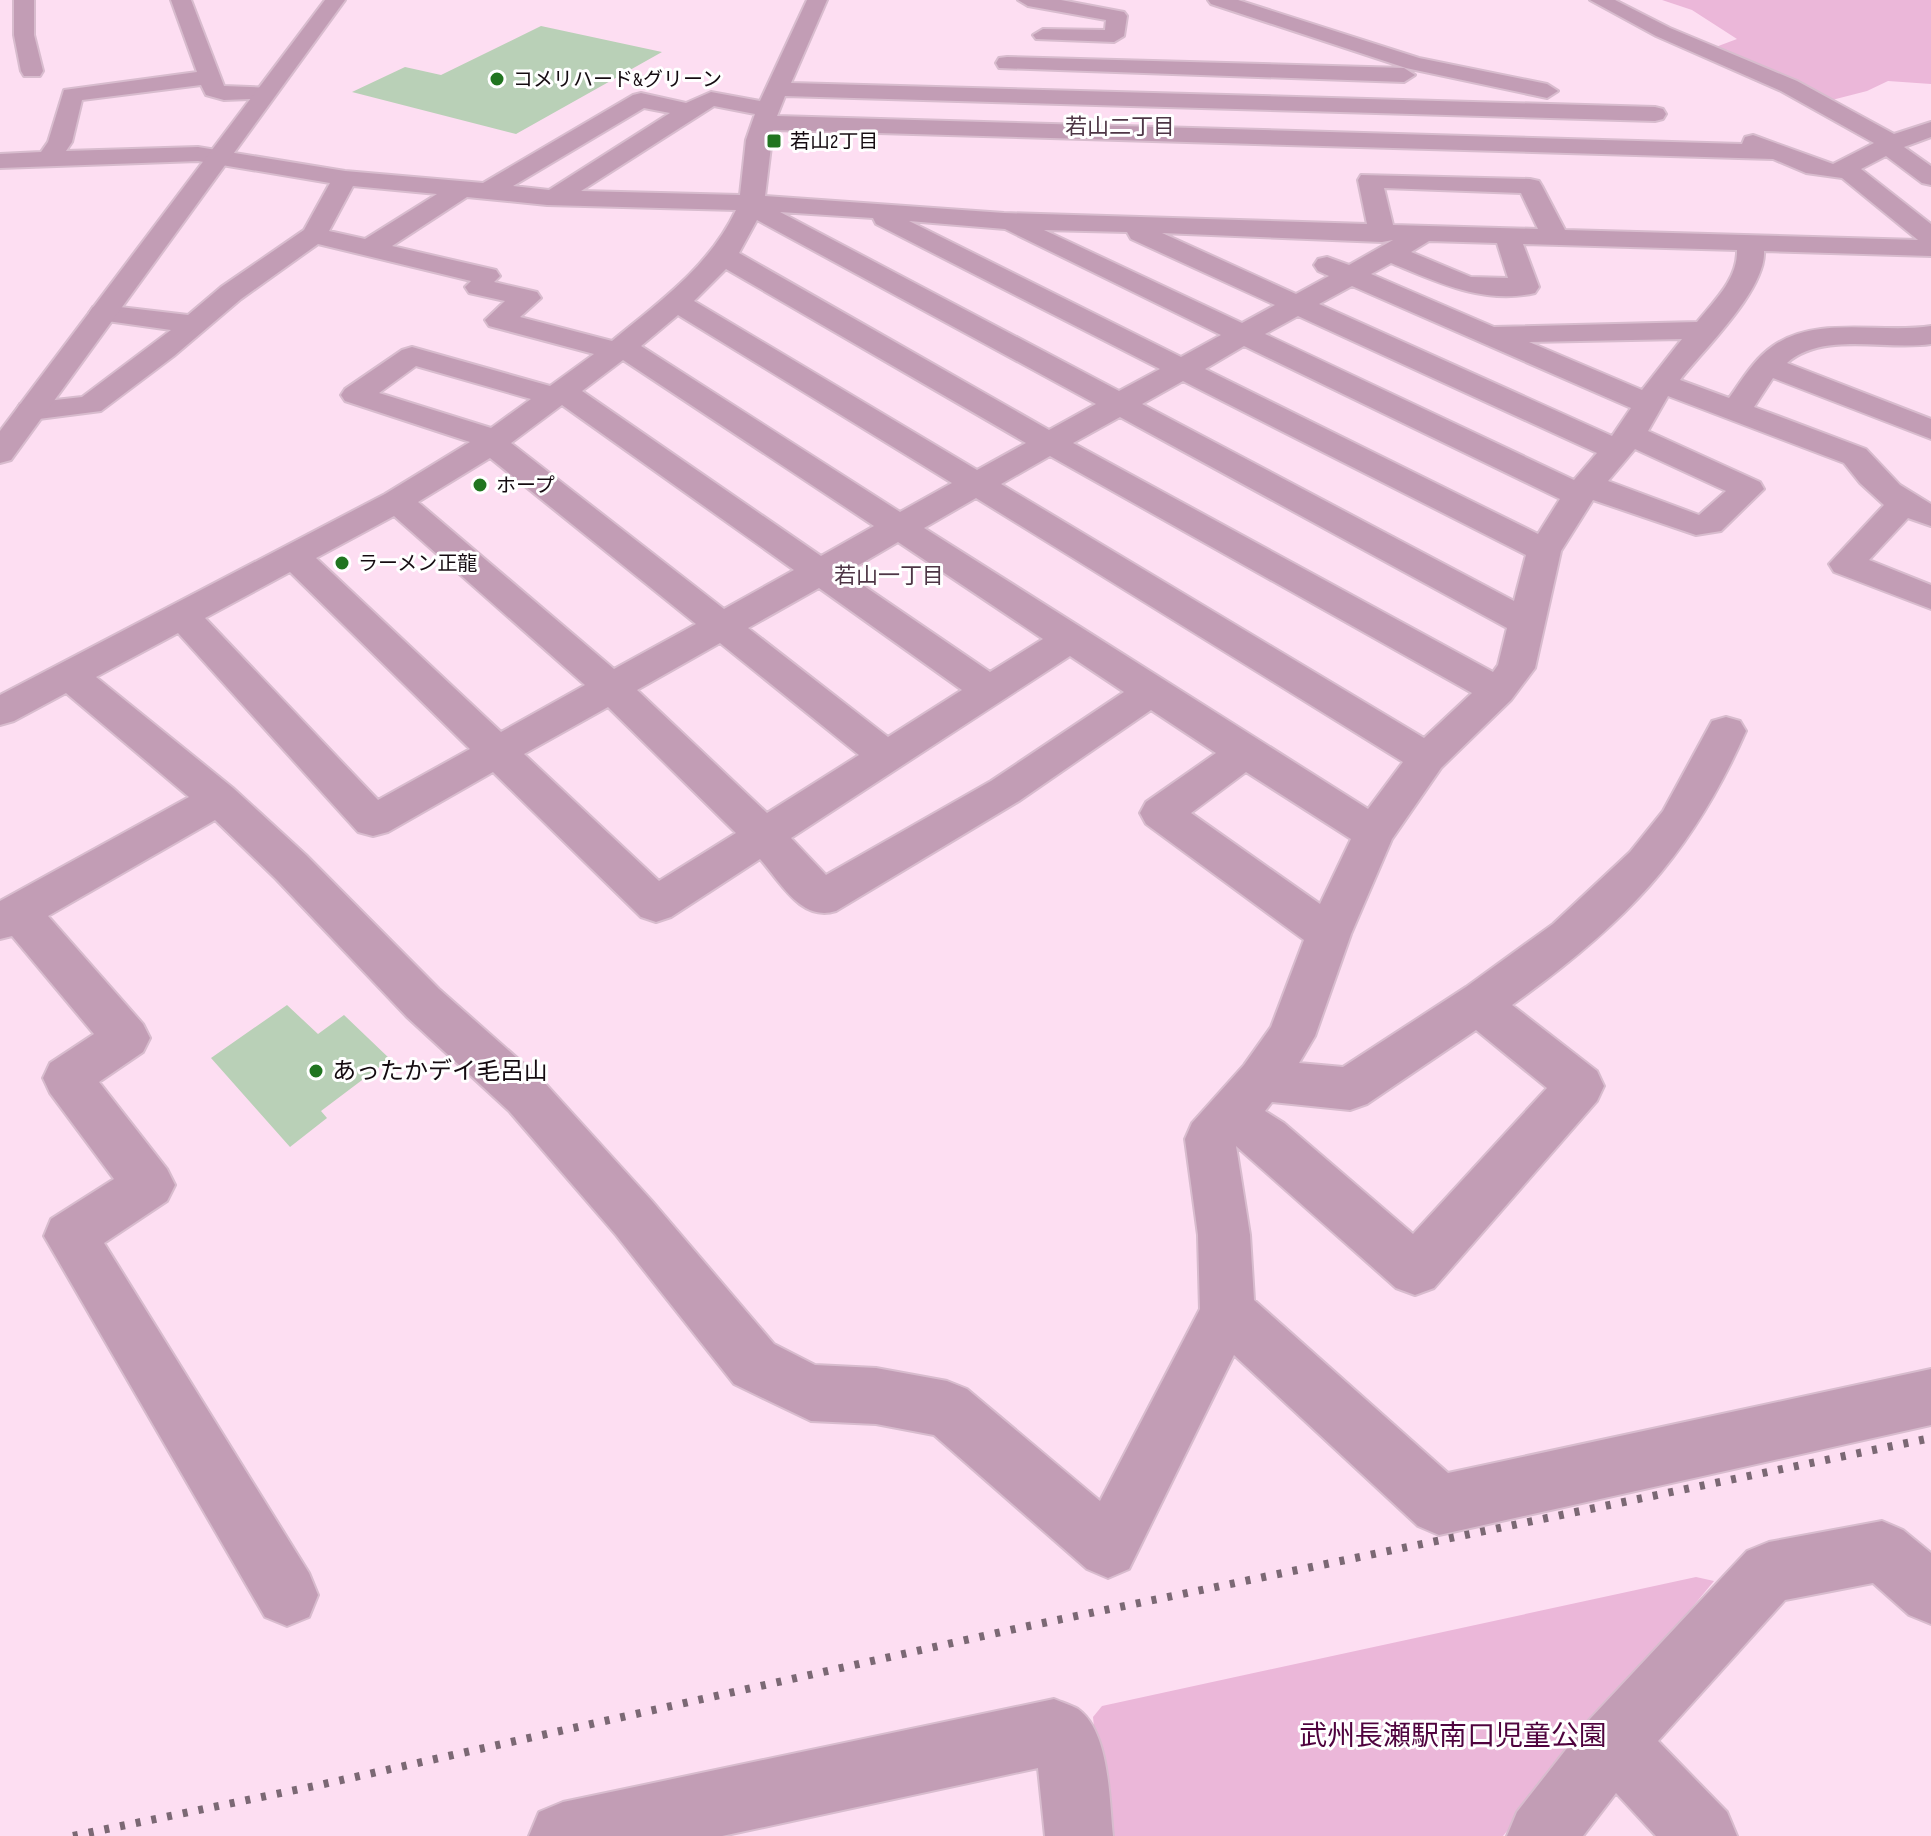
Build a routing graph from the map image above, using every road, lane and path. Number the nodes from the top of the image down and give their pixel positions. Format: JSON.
{"nodes":[{"id":1,"x":24,"y":0,"type":"edge"},
{"id":2,"x":181,"y":0,"type":"edge"},
{"id":3,"x":335,"y":0,"type":"edge"},
{"id":4,"x":817,"y":0,"type":"edge"},
{"id":5,"x":1218,"y":0,"type":"edge"},
{"id":6,"x":1600,"y":0,"type":"edge"},
{"id":7,"x":1018,"y":4,"type":"edge"},
{"id":8,"x":1007,"y":63,"type":"junction"},
{"id":9,"x":1416,"y":69,"type":"junction"},
{"id":10,"x":32,"y":71,"type":"dead end"},
{"id":11,"x":209,"y":77,"type":"junction"},
{"id":12,"x":264,"y":93,"type":"junction"},
{"id":13,"x":1003,"y":95,"type":"junction"},
{"id":14,"x":770,"y":107,"type":"junction"},
{"id":15,"x":1429,"y":107,"type":"junction"},
{"id":16,"x":689,"y":111,"type":"junction"},
{"id":17,"x":1655,"y":114,"type":"junction"},
{"id":18,"x":1680,"y":120,"type":"dead end"},
{"id":19,"x":1705,"y":126,"type":"dead end"},
{"id":20,"x":994,"y":129,"type":"junction"},
{"id":21,"x":1931,"y":129,"type":"edge"},
{"id":22,"x":1442,"y":143,"type":"junction"},
{"id":23,"x":1896,"y":143,"type":"junction"},
{"id":24,"x":1931,"y":143,"type":"edge"},
{"id":25,"x":1779,"y":152,"type":"junction"},
{"id":26,"x":218,"y":157,"type":"junction"},
{"id":27,"x":49,"y":159,"type":"junction"},
{"id":28,"x":0,"y":161,"type":"edge"},
{"id":29,"x":1846,"y":169,"type":"junction"},
{"id":30,"x":345,"y":178,"type":"junction"},
{"id":31,"x":1931,"y":178,"type":"edge"},
{"id":32,"x":473,"y":191,"type":"junction"},
{"id":33,"x":554,"y":197,"type":"junction"},
{"id":34,"x":752,"y":202,"type":"junction"},
{"id":35,"x":867,"y":209,"type":"junction"},
{"id":36,"x":1004,"y":221,"type":"junction"},
{"id":37,"x":1120,"y":224,"type":"junction"},
{"id":38,"x":1250,"y":229,"type":"junction"},
{"id":39,"x":314,"y":235,"type":"junction"},
{"id":40,"x":1508,"y":237,"type":"junction"},
{"id":41,"x":1931,"y":237,"type":"edge"},
{"id":42,"x":1556,"y":238,"type":"junction"},
{"id":43,"x":1385,"y":243,"type":"junction"},
{"id":44,"x":1750,"y":243,"type":"junction"},
{"id":45,"x":370,"y":248,"type":"junction"},
{"id":46,"x":1931,"y":248,"type":"edge"},
{"id":47,"x":724,"y":256,"type":"junction"},
{"id":48,"x":1348,"y":274,"type":"junction"},
{"id":49,"x":677,"y":302,"type":"junction"},
{"id":50,"x":1297,"y":304,"type":"junction"},
{"id":51,"x":103,"y":313,"type":"junction"},
{"id":52,"x":193,"y":324,"type":"junction"},
{"id":53,"x":1703,"y":330,"type":"junction"},
{"id":54,"x":1482,"y":334,"type":"junction"},
{"id":55,"x":1243,"y":335,"type":"junction"},
{"id":56,"x":1931,"y":335,"type":"edge"},
{"id":57,"x":1853,"y":338,"type":"junction"},
{"id":58,"x":83,"y":340,"type":"junction"},
{"id":59,"x":620,"y":349,"type":"junction"},
{"id":60,"x":164,"y":350,"type":"junction"},
{"id":61,"x":1918,"y":364,"type":"dead end"},
{"id":62,"x":1768,"y":366,"type":"junction"},
{"id":63,"x":1183,"y":367,"type":"junction"},
{"id":64,"x":1655,"y":393,"type":"junction"},
{"id":65,"x":560,"y":394,"type":"junction"},
{"id":66,"x":1120,"y":403,"type":"junction"},
{"id":67,"x":31,"y":411,"type":"junction"},
{"id":68,"x":1735,"y":412,"type":"junction"},
{"id":69,"x":1928,"y":426,"type":"edge"},
{"id":70,"x":493,"y":442,"type":"junction"},
{"id":71,"x":1623,"y":442,"type":"junction"},
{"id":72,"x":1049,"y":443,"type":"junction"},
{"id":73,"x":0,"y":453,"type":"edge"},
{"id":74,"x":1855,"y":456,"type":"junction"},
{"id":75,"x":974,"y":485,"type":"junction"},
{"id":76,"x":1583,"y":490,"type":"junction"},
{"id":77,"x":397,"y":501,"type":"junction"},
{"id":78,"x":1917,"y":511,"type":"edge"},
{"id":79,"x":899,"y":528,"type":"junction"},
{"id":80,"x":1544,"y":551,"type":"junction"},
{"id":81,"x":294,"y":556,"type":"junction"},
{"id":82,"x":819,"y":572,"type":"junction"},
{"id":83,"x":1931,"y":598,"type":"edge"},
{"id":84,"x":182,"y":615,"type":"junction"},
{"id":85,"x":1525,"y":622,"type":"junction"},
{"id":86,"x":721,"y":627,"type":"junction"},
{"id":87,"x":1071,"y":638,"type":"junction"},
{"id":88,"x":71,"y":677,"type":"junction"},
{"id":89,"x":611,"y":686,"type":"junction"},
{"id":90,"x":989,"y":690,"type":"junction"},
{"id":91,"x":1498,"y":691,"type":"junction"},
{"id":92,"x":1151,"y":692,"type":"junction"},
{"id":93,"x":0,"y":712,"type":"edge"},
{"id":94,"x":1726,"y":731,"type":"dead end"},
{"id":95,"x":495,"y":752,"type":"junction"},
{"id":96,"x":1245,"y":753,"type":"junction"},
{"id":97,"x":886,"y":756,"type":"junction"},
{"id":98,"x":1427,"y":758,"type":"junction"},
{"id":99,"x":219,"y":799,"type":"junction"},
{"id":100,"x":764,"y":833,"type":"junction"},
{"id":101,"x":1374,"y":833,"type":"junction"},
{"id":102,"x":9,"y":917,"type":"edge"},
{"id":103,"x":1329,"y":934,"type":"junction"},
{"id":104,"x":1476,"y":1003,"type":"junction"},
{"id":105,"x":1245,"y":1097,"type":"junction"},
{"id":106,"x":1227,"y":1312,"type":"junction"},
{"id":107,"x":1931,"y":1397,"type":"edge"},
{"id":108,"x":1931,"y":1593,"type":"edge"},
{"id":109,"x":287,"y":1595,"type":"dead end"},
{"id":110,"x":1613,"y":1742,"type":"junction"},
{"id":111,"x":563,"y":1836,"type":"edge"},
{"id":112,"x":1079,"y":1836,"type":"edge"},
{"id":113,"x":1541,"y":1836,"type":"edge"},
{"id":114,"x":1703,"y":1836,"type":"edge"}],
"edges":[{"from":1,"to":10,"type":"street"},
{"from":2,"to":11,"type":"street"},
{"from":3,"to":12,"type":"street"},
{"from":4,"to":14,"type":"street"},
{"from":5,"to":9,"type":"street"},
{"from":6,"to":23,"type":"street"},
{"from":7,"to":8,"type":"street"},
{"from":8,"to":9,"type":"street"},
{"from":8,"to":13,"type":"street"},
{"from":9,"to":15,"type":"street"},
{"from":9,"to":17,"type":"street"},
{"from":11,"to":12,"type":"street"},
{"from":11,"to":27,"type":"street"},
{"from":12,"to":26,"type":"street"},
{"from":13,"to":14,"type":"street"},
{"from":13,"to":15,"type":"street"},
{"from":13,"to":20,"type":"street"},
{"from":14,"to":16,"type":"street"},
{"from":14,"to":20,"type":"street"},
{"from":14,"to":34,"type":"street"},
{"from":15,"to":17,"type":"street"},
{"from":15,"to":22,"type":"street"},
{"from":16,"to":32,"type":"street"},
{"from":16,"to":33,"type":"street"},
{"from":17,"to":18,"type":"street"},
{"from":19,"to":25,"type":"street"},
{"from":20,"to":22,"type":"street"},
{"from":21,"to":23,"type":"street"},
{"from":22,"to":25,"type":"street"},
{"from":23,"to":24,"type":"street"},
{"from":23,"to":29,"type":"street"},
{"from":23,"to":31,"type":"street"},
{"from":25,"to":29,"type":"street"},
{"from":26,"to":27,"type":"street"},
{"from":26,"to":30,"type":"street"},
{"from":26,"to":51,"type":"street"},
{"from":27,"to":28,"type":"street"},
{"from":29,"to":41,"type":"street"},
{"from":30,"to":32,"type":"street"},
{"from":30,"to":39,"type":"street"},
{"from":32,"to":33,"type":"street"},
{"from":32,"to":45,"type":"street"},
{"from":33,"to":34,"type":"street"},
{"from":34,"to":35,"type":"street"},
{"from":34,"to":47,"type":"street"},
{"from":34,"to":66,"type":"street"},
{"from":35,"to":36,"type":"street"},
{"from":35,"to":63,"type":"street"},
{"from":36,"to":37,"type":"street"},
{"from":36,"to":55,"type":"street"},
{"from":37,"to":38,"type":"street"},
{"from":37,"to":50,"type":"street"},
{"from":38,"to":43,"type":"street"},
{"from":38,"to":48,"type":"street"},
{"from":39,"to":45,"type":"street"},
{"from":39,"to":52,"type":"street"},
{"from":40,"to":42,"type":"street"},
{"from":40,"to":43,"type":"street"},
{"from":40,"to":43,"type":"street"},
{"from":42,"to":43,"type":"street"},
{"from":42,"to":44,"type":"street"},
{"from":43,"to":48,"type":"street"},
{"from":44,"to":46,"type":"street"},
{"from":44,"to":53,"type":"street"},
{"from":45,"to":59,"type":"street"},
{"from":47,"to":49,"type":"street"},
{"from":47,"to":72,"type":"street"},
{"from":48,"to":50,"type":"street"},
{"from":48,"to":54,"type":"street"},
{"from":49,"to":59,"type":"street"},
{"from":49,"to":75,"type":"street"},
{"from":50,"to":55,"type":"street"},
{"from":50,"to":71,"type":"street"},
{"from":51,"to":52,"type":"street"},
{"from":51,"to":58,"type":"street"},
{"from":52,"to":60,"type":"street"},
{"from":53,"to":54,"type":"street"},
{"from":53,"to":64,"type":"street"},
{"from":54,"to":64,"type":"street"},
{"from":55,"to":63,"type":"street"},
{"from":55,"to":76,"type":"street"},
{"from":56,"to":57,"type":"street"},
{"from":57,"to":61,"type":"street"},
{"from":57,"to":62,"type":"street"},
{"from":58,"to":60,"type":"street"},
{"from":58,"to":67,"type":"street"},
{"from":59,"to":65,"type":"street"},
{"from":59,"to":79,"type":"street"},
{"from":60,"to":67,"type":"street"},
{"from":62,"to":68,"type":"street"},
{"from":62,"to":69,"type":"street"},
{"from":63,"to":66,"type":"street"},
{"from":63,"to":80,"type":"street"},
{"from":64,"to":68,"type":"street"},
{"from":64,"to":71,"type":"street"},
{"from":65,"to":70,"type":"street"},
{"from":65,"to":70,"type":"street"},
{"from":65,"to":82,"type":"street"},
{"from":66,"to":72,"type":"street"},
{"from":66,"to":85,"type":"street"},
{"from":67,"to":73,"type":"street"},
{"from":68,"to":74,"type":"street"},
{"from":69,"to":74,"type":"street"},
{"from":70,"to":77,"type":"street"},
{"from":70,"to":86,"type":"street"},
{"from":71,"to":76,"type":"street"},
{"from":71,"to":76,"type":"street"},
{"from":72,"to":75,"type":"street"},
{"from":72,"to":91,"type":"street"},
{"from":74,"to":78,"type":"street"},
{"from":75,"to":79,"type":"street"},
{"from":75,"to":98,"type":"street"},
{"from":76,"to":80,"type":"street"},
{"from":77,"to":81,"type":"street"},
{"from":77,"to":89,"type":"street"},
{"from":78,"to":83,"type":"street"},
{"from":79,"to":82,"type":"street"},
{"from":79,"to":87,"type":"street"},
{"from":80,"to":85,"type":"street"},
{"from":81,"to":84,"type":"street"},
{"from":81,"to":95,"type":"street"},
{"from":82,"to":86,"type":"street"},
{"from":82,"to":90,"type":"street"},
{"from":84,"to":88,"type":"street"},
{"from":84,"to":95,"type":"street"},
{"from":85,"to":91,"type":"street"},
{"from":86,"to":89,"type":"street"},
{"from":86,"to":97,"type":"street"},
{"from":87,"to":90,"type":"street"},
{"from":87,"to":92,"type":"street"},
{"from":88,"to":93,"type":"street"},
{"from":88,"to":99,"type":"street"},
{"from":89,"to":95,"type":"street"},
{"from":89,"to":100,"type":"street"},
{"from":90,"to":97,"type":"street"},
{"from":91,"to":98,"type":"street"},
{"from":92,"to":96,"type":"street"},
{"from":92,"to":100,"type":"street"},
{"from":94,"to":104,"type":"street"},
{"from":95,"to":100,"type":"street"},
{"from":96,"to":101,"type":"street"},
{"from":96,"to":103,"type":"street"},
{"from":97,"to":100,"type":"street"},
{"from":98,"to":101,"type":"street"},
{"from":99,"to":102,"type":"street"},
{"from":99,"to":106,"type":"street"},
{"from":101,"to":103,"type":"street"},
{"from":102,"to":109,"type":"street"},
{"from":103,"to":105,"type":"street"},
{"from":104,"to":105,"type":"street"},
{"from":104,"to":105,"type":"street"},
{"from":105,"to":106,"type":"street"},
{"from":106,"to":107,"type":"street"},
{"from":108,"to":110,"type":"street"},
{"from":110,"to":113,"type":"street"},
{"from":110,"to":114,"type":"street"},
{"from":111,"to":112,"type":"street"}]}
